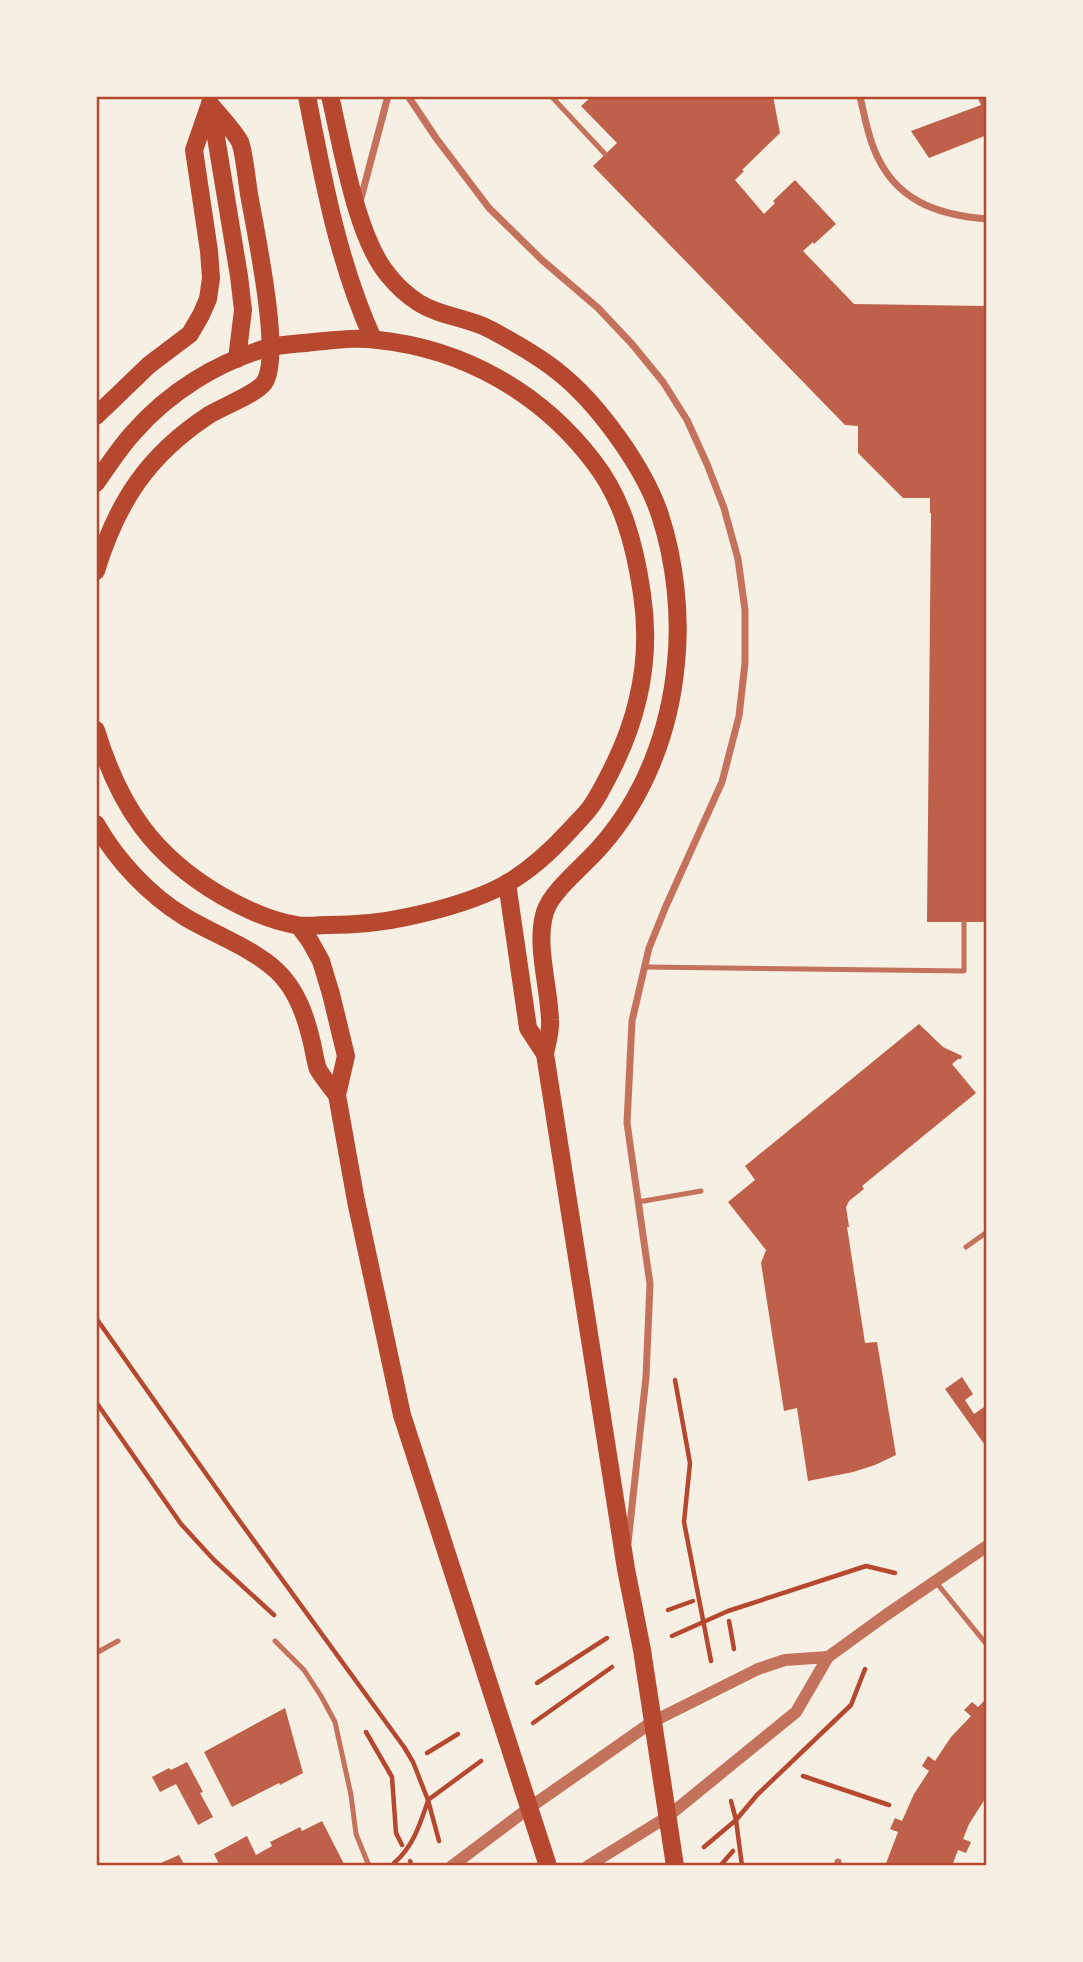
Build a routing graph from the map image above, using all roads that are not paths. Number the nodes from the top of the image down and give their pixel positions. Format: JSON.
{"nodes":[{"id":1,"x":307,"y":96,"type":"edge"},
{"id":2,"x":330,"y":96,"type":"edge"},
{"id":3,"x":388,"y":96,"type":"edge"},
{"id":4,"x":408,"y":96,"type":"edge"},
{"id":5,"x":551,"y":96,"type":"edge"},
{"id":6,"x":860,"y":96,"type":"edge"},
{"id":7,"x":210,"y":100,"type":"edge"},
{"id":8,"x":605,"y":154,"type":"dead end"},
{"id":9,"x":358,"y":210,"type":"junction"},
{"id":10,"x":987,"y":219,"type":"edge"},
{"id":11,"x":373,"y":339,"type":"junction"},
{"id":12,"x":270,"y":347,"type":"junction"},
{"id":13,"x":237,"y":359,"type":"junction"},
{"id":14,"x":96,"y":416,"type":"edge"},
{"id":15,"x":96,"y":483,"type":"edge"},
{"id":16,"x":96,"y":570,"type":"edge"},
{"id":17,"x":96,"y":730,"type":"edge"},
{"id":18,"x":96,"y":824,"type":"edge"},
{"id":19,"x":507,"y":883,"type":"junction"},
{"id":20,"x":964,"y":923,"type":"dead end"},
{"id":21,"x":299,"y":926,"type":"junction"},
{"id":22,"x":645,"y":967,"type":"junction"},
{"id":23,"x":545,"y":1054,"type":"junction"},
{"id":24,"x":337,"y":1095,"type":"junction"},
{"id":25,"x":701,"y":1191,"type":"dead end"},
{"id":26,"x":638,"y":1202,"type":"junction"},
{"id":27,"x":987,"y":1232,"type":"edge"},
{"id":28,"x":966,"y":1247,"type":"dead end"},
{"id":29,"x":987,"y":1546,"type":"edge"},
{"id":30,"x":626,"y":1569,"type":"junction"},
{"id":31,"x":935,"y":1581,"type":"junction"},
{"id":32,"x":118,"y":1641,"type":"dead end"},
{"id":33,"x":275,"y":1641,"type":"dead end"},
{"id":34,"x":987,"y":1645,"type":"edge"},
{"id":35,"x":96,"y":1653,"type":"edge"},
{"id":36,"x":828,"y":1657,"type":"junction"},
{"id":37,"x":652,"y":1722,"type":"junction"},
{"id":38,"x":529,"y":1808,"type":"junction"},
{"id":39,"x":667,"y":1817,"type":"junction"},
{"id":40,"x":369,"y":1866,"type":"edge"},
{"id":41,"x":452,"y":1866,"type":"edge"},
{"id":42,"x":548,"y":1866,"type":"edge"},
{"id":43,"x":588,"y":1866,"type":"edge"},
{"id":44,"x":675,"y":1866,"type":"edge"}],
"edges":[{"from":1,"to":11,"type":"main road"},
{"from":2,"to":9,"type":"main road"},
{"from":3,"to":9,"type":"street"},
{"from":4,"to":22,"type":"street"},
{"from":5,"to":8,"type":"lane"},
{"from":6,"to":10,"type":"street"},
{"from":7,"to":12,"type":"main road"},
{"from":7,"to":13,"type":"main road"},
{"from":7,"to":14,"type":"main road"},
{"from":9,"to":23,"type":"main road"},
{"from":11,"to":12,"type":"main road"},
{"from":11,"to":19,"type":"main road"},
{"from":12,"to":13,"type":"main road"},
{"from":12,"to":16,"type":"main road"},
{"from":13,"to":15,"type":"main road"},
{"from":17,"to":21,"type":"main road"},
{"from":18,"to":24,"type":"main road"},
{"from":19,"to":21,"type":"main road"},
{"from":19,"to":23,"type":"main road"},
{"from":20,"to":22,"type":"lane"},
{"from":21,"to":24,"type":"main road"},
{"from":22,"to":26,"type":"street"},
{"from":23,"to":30,"type":"main road"},
{"from":24,"to":38,"type":"main road"},
{"from":25,"to":26,"type":"lane"},
{"from":26,"to":30,"type":"street"},
{"from":27,"to":28,"type":"lane"},
{"from":29,"to":31,"type":"street"},
{"from":30,"to":37,"type":"main road"},
{"from":31,"to":34,"type":"lane"},
{"from":31,"to":36,"type":"street"},
{"from":32,"to":35,"type":"lane"},
{"from":33,"to":40,"type":"lane"},
{"from":36,"to":37,"type":"street"},
{"from":36,"to":39,"type":"street"},
{"from":37,"to":38,"type":"street"},
{"from":37,"to":39,"type":"main road"},
{"from":38,"to":41,"type":"street"},
{"from":38,"to":42,"type":"main road"},
{"from":39,"to":43,"type":"street"},
{"from":39,"to":44,"type":"main road"}]}
